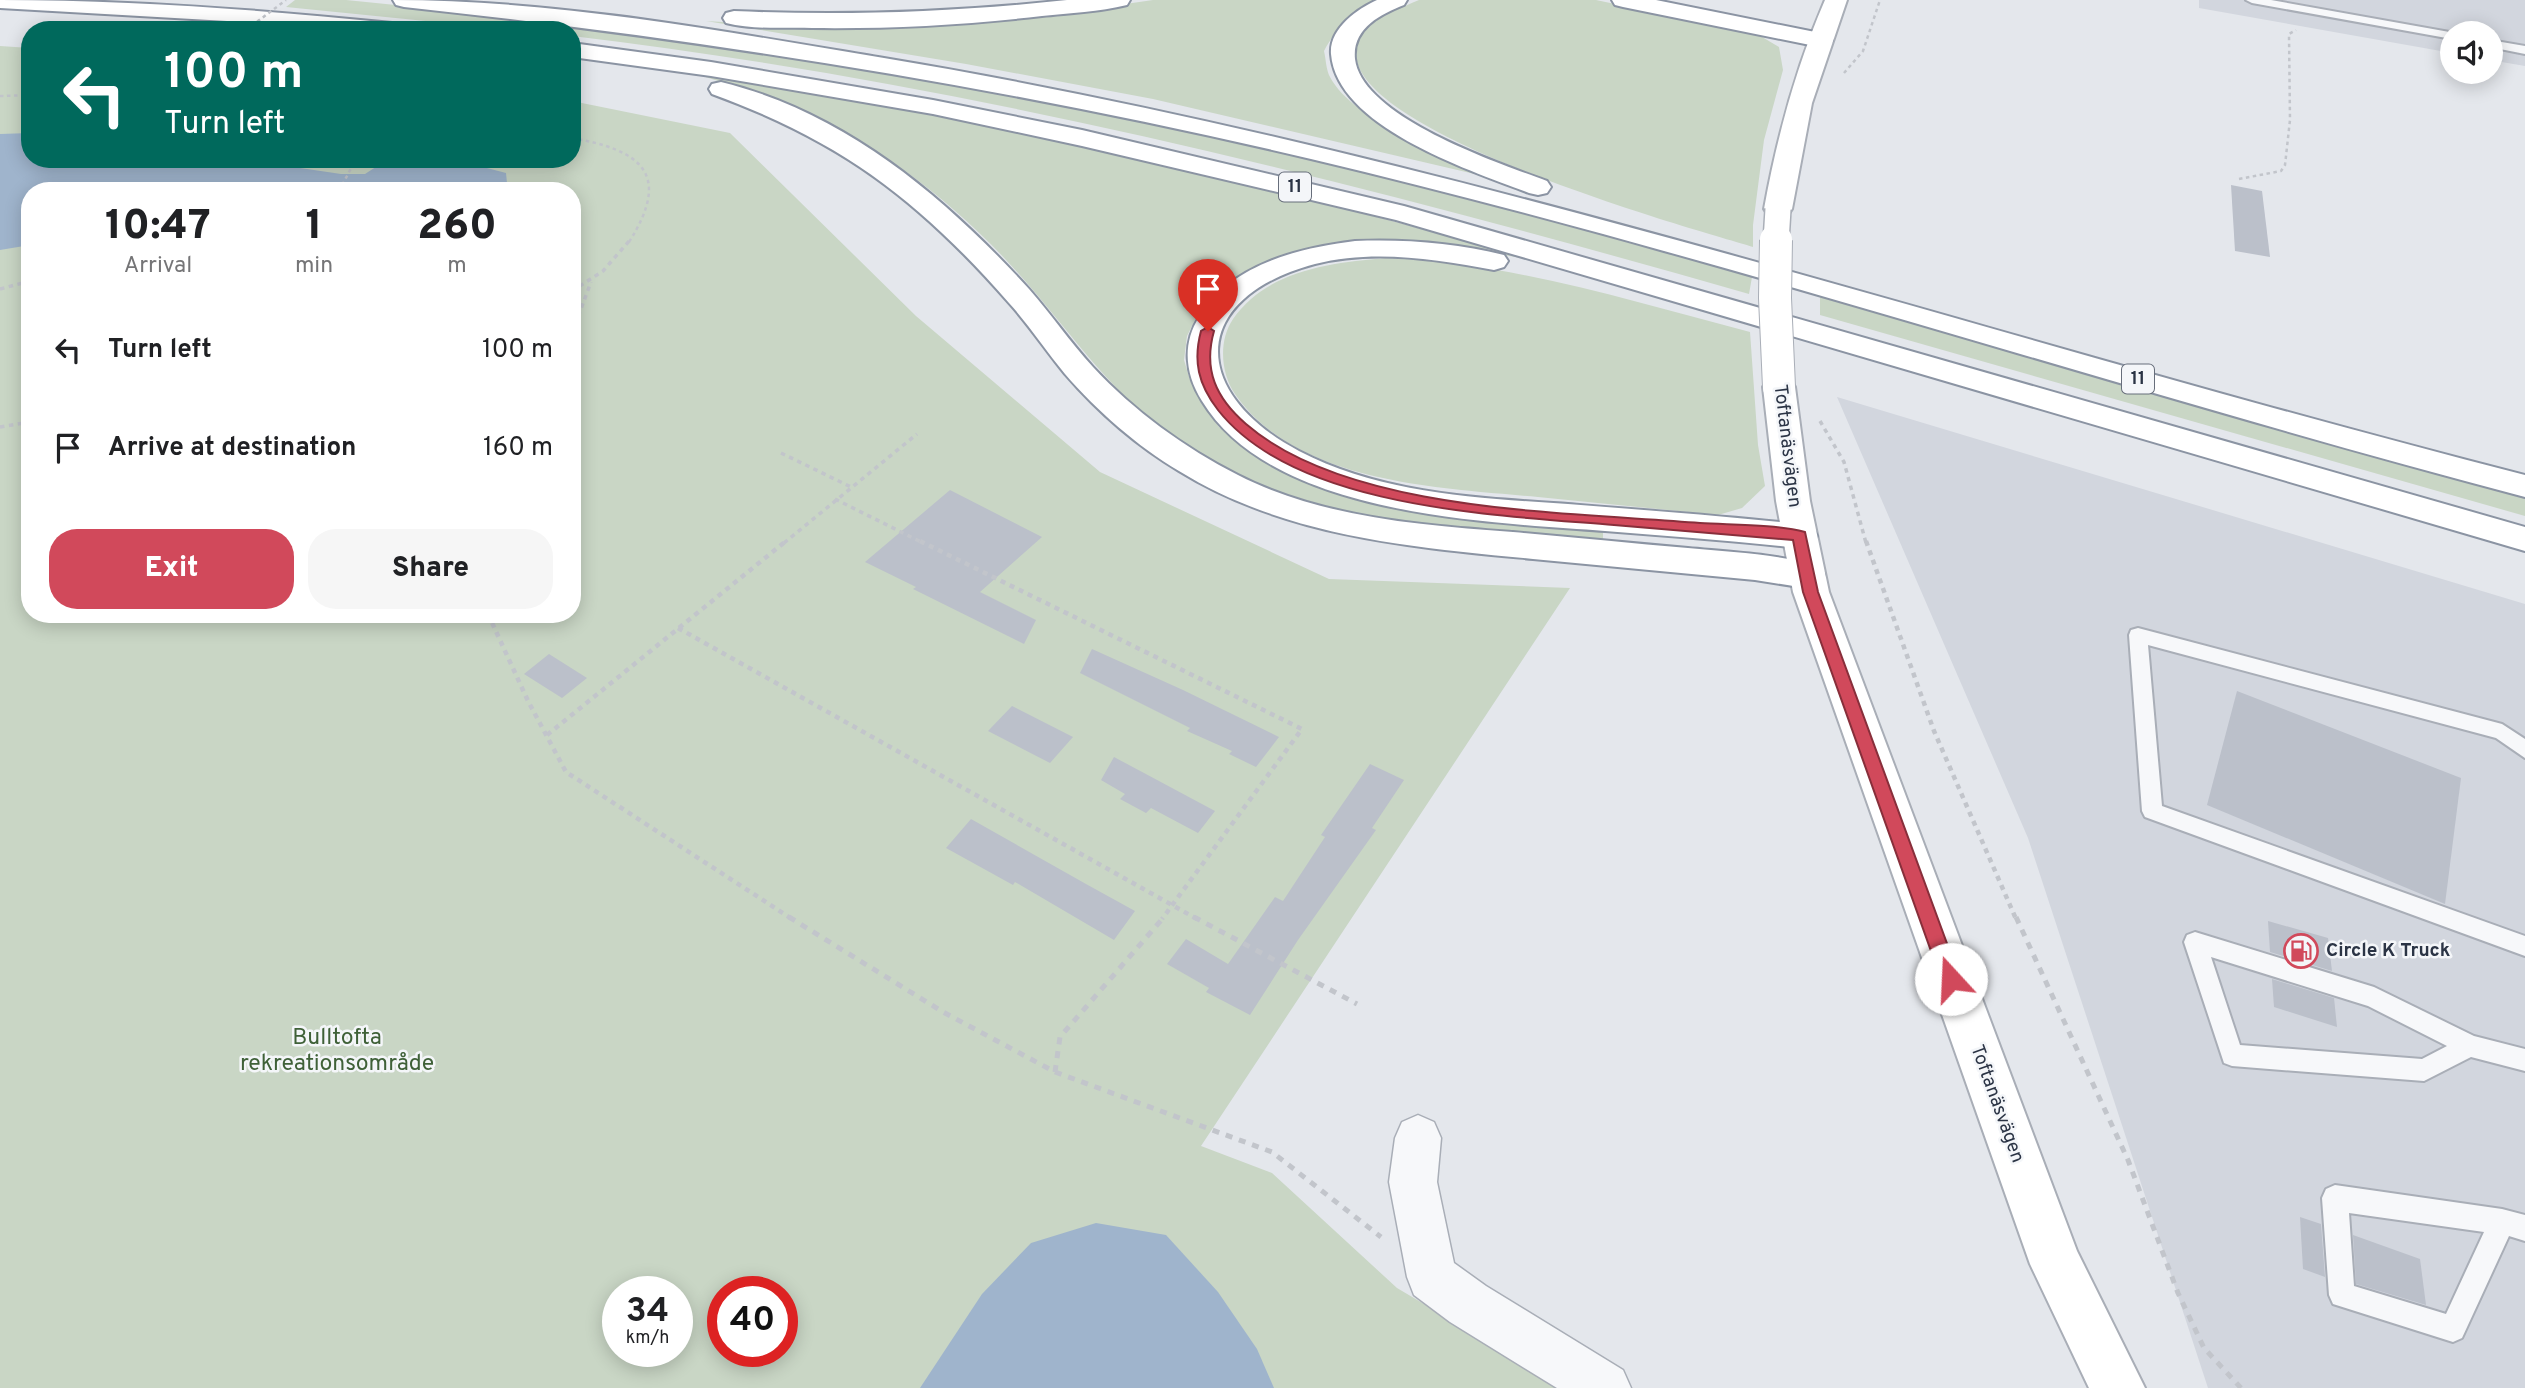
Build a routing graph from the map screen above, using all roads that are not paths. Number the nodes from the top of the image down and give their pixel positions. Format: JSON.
{"nodes":[{"id":1,"x":404,"y":0,"type":"edge"},
{"id":2,"x":516,"y":0,"type":"edge"},
{"id":3,"x":1119,"y":0,"type":"edge"},
{"id":4,"x":1396,"y":0,"type":"edge"},
{"id":5,"x":1623,"y":0,"type":"edge"},
{"id":6,"x":1703,"y":0,"type":"edge"},
{"id":7,"x":1836,"y":0,"type":"edge"},
{"id":8,"x":2252,"y":0,"type":"edge"},
{"id":9,"x":0,"y":1,"type":"edge"},
{"id":10,"x":299,"y":21,"type":"edge"},
{"id":11,"x":579,"y":21,"type":"edge"},
{"id":12,"x":581,"y":21,"type":"edge"},
{"id":13,"x":1822,"y":32,"type":"junction"},
{"id":14,"x":2440,"y":34,"type":"edge"},
{"id":15,"x":2503,"y":46,"type":"edge"},
{"id":16,"x":2525,"y":50,"type":"edge"},
{"id":17,"x":581,"y":52,"type":"edge"},
{"id":18,"x":581,"y":53,"type":"edge"},
{"id":19,"x":1752,"y":268,"type":"junction"},
{"id":20,"x":2004,"y":389,"type":"junction"},
{"id":21,"x":2525,"y":486,"type":"edge"},
{"id":22,"x":2525,"y":539,"type":"edge"},
{"id":23,"x":1803,"y":556,"type":"junction"},
{"id":24,"x":2525,"y":750,"type":"edge"},
{"id":25,"x":2525,"y":946,"type":"edge"},
{"id":26,"x":2470,"y":1046,"type":"junction"},
{"id":27,"x":2525,"y":1060,"type":"edge"},
{"id":28,"x":1418,"y":1138,"type":"dead end"},
{"id":29,"x":2514,"y":1225,"type":"edge"},
{"id":30,"x":1605,"y":1388,"type":"edge"},
{"id":31,"x":2118,"y":1388,"type":"edge"}],
"edges":[{"from":1,"to":11,"type":"main road","number":"11"},
{"from":2,"to":3,"type":"main road"},
{"from":4,"to":19,"type":"main road"},
{"from":5,"to":13,"type":"main road"},
{"from":6,"to":13,"type":"main road"},
{"from":7,"to":13,"type":"main road","name":"Toftanäsvägen"},
{"from":8,"to":14,"type":"lane"},
{"from":9,"to":10,"type":"main road"},
{"from":12,"to":19,"type":"main road","number":"11"},
{"from":13,"to":23,"type":"main road","name":"Toftanäsvägen","bridge":true},
{"from":15,"to":16,"type":"lane"},
{"from":17,"to":20,"type":"main road","number":"11"},
{"from":18,"to":23,"type":"main road"},
{"from":19,"to":21,"type":"main road","number":"11"},
{"from":20,"to":22,"type":"main road","number":"11"},
{"from":20,"to":23,"type":"main road"},
{"from":23,"to":31,"type":"main road","name":"Toftanäsvägen"},
{"from":24,"to":25,"type":"lane"},
{"from":26,"to":26,"type":"lane"},
{"from":26,"to":27,"type":"lane"},
{"from":28,"to":30,"type":"street"},
{"from":29,"to":29,"type":"lane"}]}
